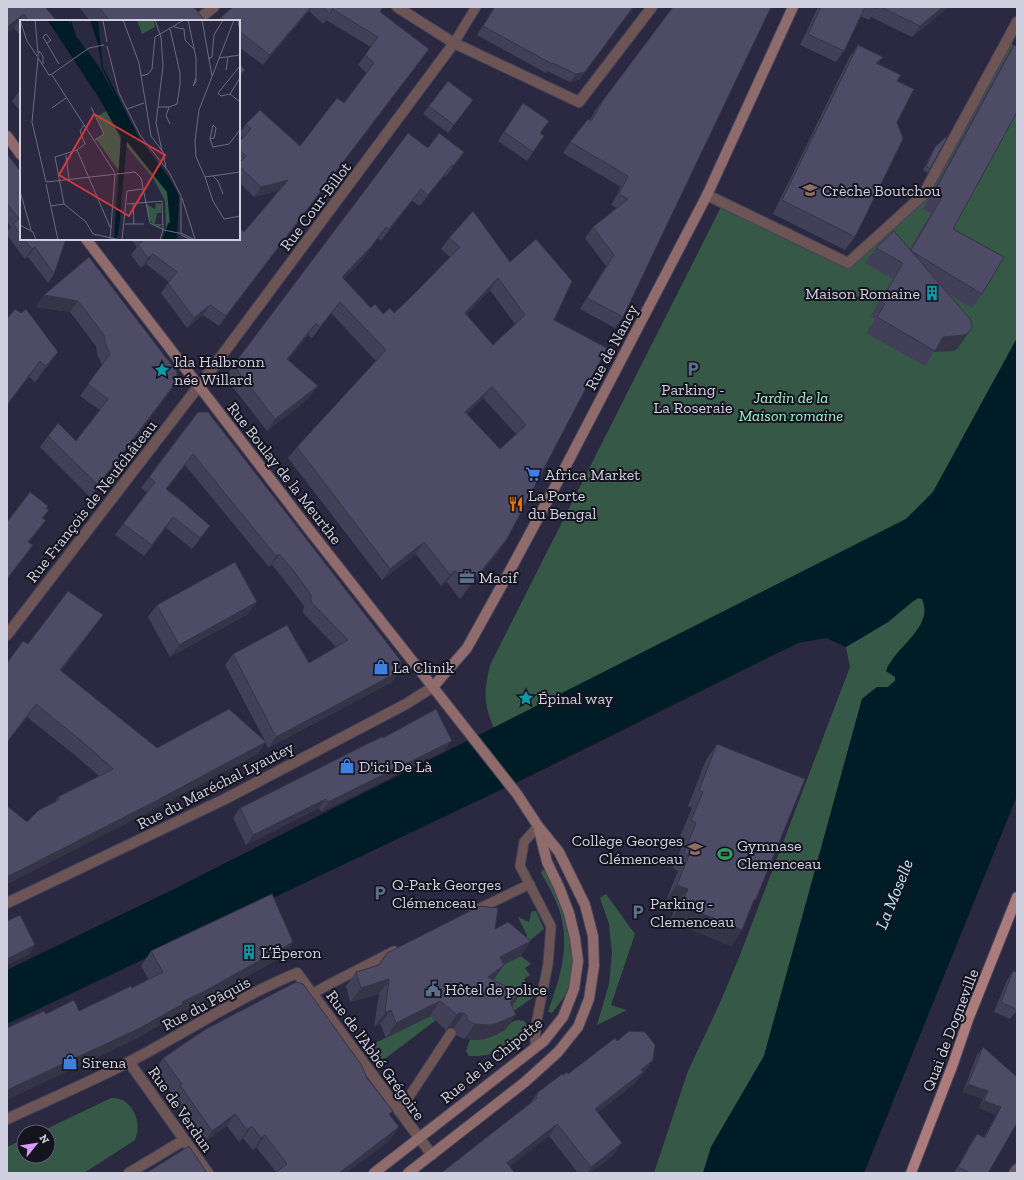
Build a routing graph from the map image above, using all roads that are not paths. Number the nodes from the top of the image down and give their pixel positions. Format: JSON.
{"nodes":[{"id":1,"x":214,"y":7,"type":"edge"},
{"id":2,"x":397,"y":7,"type":"edge"},
{"id":3,"x":476,"y":7,"type":"edge"},
{"id":4,"x":652,"y":7,"type":"edge"},
{"id":5,"x":793,"y":7,"type":"edge"},
{"id":6,"x":197,"y":20,"type":"edge"},
{"id":7,"x":1017,"y":22,"type":"edge"},
{"id":8,"x":454,"y":43,"type":"junction"},
{"id":9,"x":7,"y":136,"type":"edge"},
{"id":10,"x":20,"y":154,"type":"edge"},
{"id":11,"x":707,"y":195,"type":"junction"},
{"id":12,"x":87,"y":240,"type":"edge"},
{"id":13,"x":199,"y":386,"type":"junction"},
{"id":14,"x":7,"y":635,"type":"edge"},
{"id":15,"x":433,"y":687,"type":"junction"},
{"id":16,"x":538,"y":826,"type":"junction"},
{"id":17,"x":530,"y":884,"type":"junction"},
{"id":18,"x":1017,"y":897,"type":"edge"},
{"id":19,"x":7,"y":903,"type":"edge"},
{"id":20,"x":465,"y":916,"type":"edge"},
{"id":21,"x":404,"y":947,"type":"edge"},
{"id":22,"x":297,"y":973,"type":"joint"},
{"id":23,"x":312,"y":994,"type":"junction"},
{"id":24,"x":451,"y":1033,"type":"dead end"},
{"id":25,"x":535,"y":1048,"type":"junction"},
{"id":26,"x":129,"y":1062,"type":"junction"},
{"id":27,"x":399,"y":1112,"type":"junction"},
{"id":28,"x":7,"y":1119,"type":"edge"},
{"id":29,"x":418,"y":1137,"type":"junction"},
{"id":30,"x":184,"y":1140,"type":"junction"},
{"id":31,"x":432,"y":1154,"type":"junction"},
{"id":32,"x":1017,"y":1169,"type":"edge"},
{"id":33,"x":129,"y":1173,"type":"edge"},
{"id":34,"x":208,"y":1173,"type":"edge"},
{"id":35,"x":374,"y":1173,"type":"edge"},
{"id":36,"x":408,"y":1173,"type":"edge"},
{"id":37,"x":911,"y":1173,"type":"edge"},
{"id":38,"x":1014,"y":1173,"type":"edge"}],
"edges":[{"from":1,"to":6,"type":"street"},
{"from":2,"to":8,"type":"street"},
{"from":3,"to":8,"type":"lane","name":"Rue Cour-Billot"},
{"from":4,"to":8,"type":"street"},
{"from":5,"to":11,"type":"main road","name":"Rue de Nancy"},
{"from":7,"to":11,"type":"street"},
{"from":8,"to":13,"type":"street","name":"Rue Cour-Billot"},
{"from":9,"to":10,"type":"main road"},
{"from":11,"to":15,"type":"main road","name":"Rue de Nancy"},
{"from":12,"to":13,"type":"main road","name":"Rue Boulay de la Meurthe"},
{"from":13,"to":14,"type":"street","name":"Rue François de Neufchâteau"},
{"from":13,"to":15,"type":"main road","name":"Rue Boulay de la Meurthe"},
{"from":15,"to":16,"type":"main road","name":"Rue de la Chipotte"},
{"from":15,"to":19,"type":"street","name":"Rue du Maréchal Lyautey"},
{"from":16,"to":17,"type":"lane"},
{"from":16,"to":25,"type":"main road","name":"Rue de la Chipotte"},
{"from":16,"to":31,"type":"main road","name":"Rue de la Chipotte"},
{"from":17,"to":20,"type":"lane"},
{"from":17,"to":25,"type":"lane"},
{"from":18,"to":37,"type":"main road","name":"Quai de Dogneville"},
{"from":21,"to":23,"type":"lane"},
{"from":22,"to":23,"type":"street","name":"Rue de l'Abbé Grégoire"},
{"from":22,"to":26,"type":"street","name":"Rue du Pâquis"},
{"from":23,"to":27,"type":"street","name":"Rue de l'Abbé Grégoire"},
{"from":24,"to":27,"type":"lane"},
{"from":25,"to":29,"type":"main road","name":"Rue de la Chipotte"},
{"from":26,"to":28,"type":"street","name":"Rue du Pâquis"},
{"from":26,"to":30,"type":"street","name":"Rue de Verdun"},
{"from":27,"to":29,"type":"street","name":"Rue de l'Abbé Grégoire"},
{"from":29,"to":31,"type":"street","name":"Rue de l'Abbé Grégoire"},
{"from":29,"to":35,"type":"main road","name":"Rue de la Chipotte"},
{"from":30,"to":33,"type":"street"},
{"from":30,"to":34,"type":"street","name":"Rue de Verdun"},
{"from":31,"to":36,"type":"main road","name":"Rue de la Chipotte"},
{"from":32,"to":38,"type":"street"}]}
